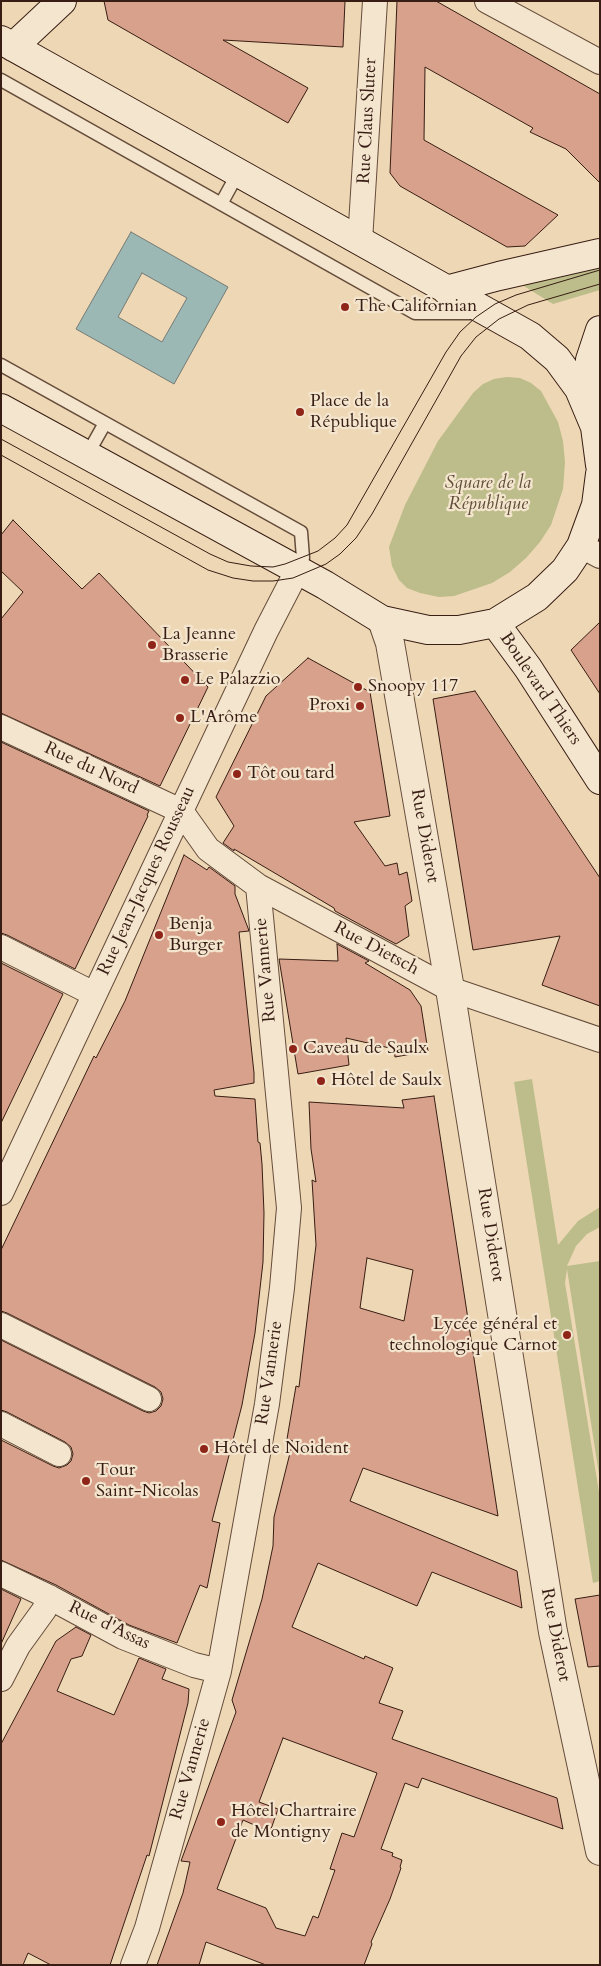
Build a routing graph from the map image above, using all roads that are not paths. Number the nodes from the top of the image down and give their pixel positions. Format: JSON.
{"nodes":[{"id":1,"x":62,"y":1,"type":"edge"},
{"id":2,"x":375,"y":1,"type":"edge"},
{"id":3,"x":487,"y":1,"type":"edge"},
{"id":4,"x":7,"y":44,"type":"edge"},
{"id":5,"x":600,"y":62,"type":"edge"},
{"id":6,"x":1,"y":80,"type":"edge"},
{"id":7,"x":238,"y":172,"type":"junction"},
{"id":8,"x":221,"y":204,"type":"junction"},
{"id":9,"x":360,"y":241,"type":"junction"},
{"id":10,"x":600,"y":253,"type":"edge"},
{"id":11,"x":446,"y":290,"type":"junction"},
{"id":12,"x":489,"y":313,"type":"junction"},
{"id":13,"x":600,"y":330,"type":"edge"},
{"id":14,"x":1,"y":364,"type":"edge"},
{"id":15,"x":1,"y":408,"type":"edge"},
{"id":16,"x":106,"y":423,"type":"junction"},
{"id":17,"x":595,"y":427,"type":"junction"},
{"id":18,"x":87,"y":455,"type":"junction"},
{"id":19,"x":600,"y":465,"type":"edge"},
{"id":20,"x":600,"y":474,"type":"edge"},
{"id":21,"x":590,"y":551,"type":"edge"},
{"id":22,"x":297,"y":571,"type":"junction"},
{"id":23,"x":382,"y":620,"type":"junction"},
{"id":24,"x":495,"y":623,"type":"junction"},
{"id":25,"x":1,"y":727,"type":"edge"},
{"id":26,"x":600,"y":780,"type":"edge"},
{"id":27,"x":180,"y":811,"type":"junction"},
{"id":28,"x":258,"y":886,"type":"junction"},
{"id":29,"x":1,"y":947,"type":"edge"},
{"id":30,"x":450,"y":989,"type":"junction"},
{"id":31,"x":94,"y":994,"type":"junction"},
{"id":32,"x":600,"y":1040,"type":"edge"},
{"id":33,"x":1,"y":1193,"type":"edge"},
{"id":34,"x":1,"y":1325,"type":"edge"},
{"id":35,"x":149,"y":1399,"type":"dead end"},
{"id":36,"x":1,"y":1424,"type":"edge"},
{"id":37,"x":59,"y":1454,"type":"dead end"},
{"id":38,"x":1,"y":1574,"type":"edge"},
{"id":39,"x":49,"y":1597,"type":"junction"},
{"id":40,"x":219,"y":1671,"type":"junction"},
{"id":41,"x":1,"y":1678,"type":"edge"},
{"id":42,"x":600,"y":1851,"type":"edge"},
{"id":43,"x":133,"y":1965,"type":"edge"}],
"edges":[{"from":1,"to":4,"type":"main road"},
{"from":2,"to":9,"type":"street","name":"Rue Claus Sluter"},
{"from":3,"to":5,"type":"street"},
{"from":4,"to":7,"type":"main road"},
{"from":6,"to":8,"type":"lane"},
{"from":7,"to":8,"type":"lane"},
{"from":7,"to":9,"type":"main road"},
{"from":8,"to":12,"type":"lane"},
{"from":9,"to":11,"type":"main road"},
{"from":10,"to":11,"type":"main road"},
{"from":11,"to":12,"type":"main road"},
{"from":12,"to":17,"type":"main road"},
{"from":13,"to":17,"type":"main road"},
{"from":14,"to":16,"type":"lane"},
{"from":15,"to":18,"type":"main road"},
{"from":16,"to":18,"type":"lane"},
{"from":16,"to":22,"type":"lane"},
{"from":17,"to":19,"type":"main road"},
{"from":18,"to":22,"type":"main road"},
{"from":20,"to":21,"type":"main road"},
{"from":21,"to":24,"type":"main road"},
{"from":22,"to":23,"type":"main road"},
{"from":22,"to":27,"type":"street","name":"Rue Jean-Jacques Rousseau"},
{"from":23,"to":24,"type":"main road"},
{"from":23,"to":30,"type":"main road","name":"Rue Diderot"},
{"from":24,"to":26,"type":"main road","name":"Boulevard Thiers"},
{"from":25,"to":27,"type":"street","name":"Rue du Nord"},
{"from":27,"to":28,"type":"street","name":"Rue Dietsch"},
{"from":27,"to":31,"type":"street","name":"Rue Jean-Jacques Rousseau"},
{"from":28,"to":30,"type":"street","name":"Rue Dietsch"},
{"from":28,"to":40,"type":"street","name":"Rue Vannerie"},
{"from":29,"to":31,"type":"street"},
{"from":30,"to":32,"type":"street","name":"Rue Dietsch"},
{"from":30,"to":42,"type":"main road","name":"Rue Diderot"},
{"from":31,"to":33,"type":"street","name":"Rue Jean-Jacques Rousseau"},
{"from":34,"to":35,"type":"street"},
{"from":36,"to":37,"type":"street"},
{"from":38,"to":39,"type":"street","name":"Rue d'Assas"},
{"from":39,"to":40,"type":"street","name":"Rue d'Assas"},
{"from":39,"to":41,"type":"street"},
{"from":40,"to":43,"type":"street","name":"Rue Vannerie"}]}
